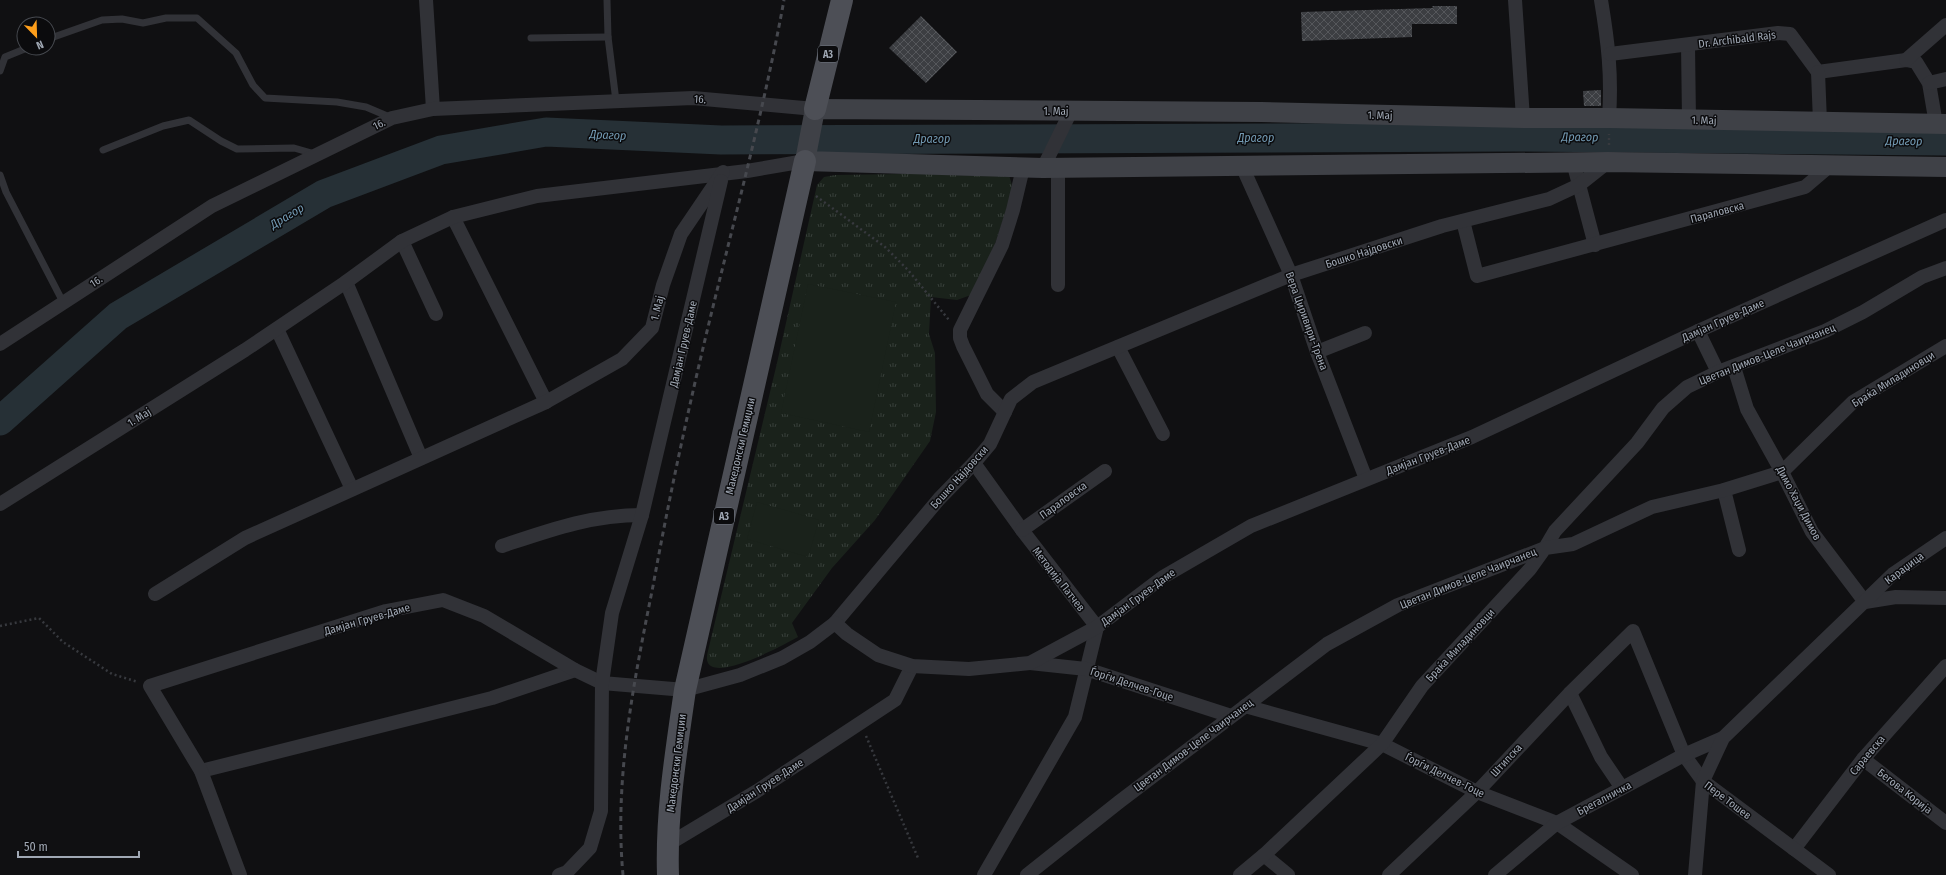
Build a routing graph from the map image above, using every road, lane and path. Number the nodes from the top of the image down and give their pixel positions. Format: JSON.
{"nodes":[{"id":1,"x":426,"y":0,"type":"edge"},
{"id":2,"x":607,"y":0,"type":"edge"},
{"id":3,"x":842,"y":0,"type":"edge"},
{"id":4,"x":1515,"y":0,"type":"edge"},
{"id":5,"x":1601,"y":0,"type":"edge"},
{"id":6,"x":1946,"y":25,"type":"edge"},
{"id":7,"x":56,"y":36,"type":"edge"},
{"id":8,"x":608,"y":37,"type":"junction"},
{"id":9,"x":531,"y":38,"type":"dead end"},
{"id":10,"x":1688,"y":45,"type":"junction"},
{"id":11,"x":16,"y":52,"type":"edge"},
{"id":12,"x":1610,"y":54,"type":"junction"},
{"id":13,"x":1906,"y":60,"type":"junction"},
{"id":14,"x":0,"y":71,"type":"edge"},
{"id":15,"x":1818,"y":72,"type":"junction"},
{"id":16,"x":1946,"y":79,"type":"edge"},
{"id":17,"x":1929,"y":83,"type":"junction"},
{"id":18,"x":616,"y":101,"type":"junction"},
{"id":19,"x":815,"y":109,"type":"junction"},
{"id":20,"x":433,"y":110,"type":"junction"},
{"id":21,"x":1069,"y":116,"type":"junction"},
{"id":22,"x":392,"y":118,"type":"junction"},
{"id":23,"x":1523,"y":118,"type":"junction"},
{"id":24,"x":1689,"y":120,"type":"junction"},
{"id":25,"x":1820,"y":122,"type":"junction"},
{"id":26,"x":1941,"y":124,"type":"edge"},
{"id":27,"x":1609,"y":125,"type":"junction"},
{"id":28,"x":103,"y":150,"type":"dead end"},
{"id":29,"x":317,"y":154,"type":"junction"},
{"id":30,"x":1608,"y":155,"type":"junction"},
{"id":31,"x":805,"y":161,"type":"junction"},
{"id":32,"x":1573,"y":162,"type":"junction"},
{"id":33,"x":1051,"y":164,"type":"junction"},
{"id":34,"x":1832,"y":164,"type":"junction"},
{"id":35,"x":1242,"y":166,"type":"junction"},
{"id":36,"x":1946,"y":167,"type":"edge"},
{"id":37,"x":1023,"y":168,"type":"junction"},
{"id":38,"x":723,"y":172,"type":"junction"},
{"id":39,"x":0,"y":175,"type":"edge"},
{"id":40,"x":800,"y":183,"type":"junction"},
{"id":41,"x":1580,"y":185,"type":"junction"},
{"id":42,"x":453,"y":217,"type":"junction"},
{"id":43,"x":1946,"y":220,"type":"edge"},
{"id":44,"x":1463,"y":221,"type":"junction"},
{"id":45,"x":402,"y":241,"type":"junction"},
{"id":46,"x":1595,"y":245,"type":"junction"},
{"id":47,"x":1946,"y":268,"type":"edge"},
{"id":48,"x":1291,"y":275,"type":"junction"},
{"id":49,"x":346,"y":282,"type":"junction"},
{"id":50,"x":1058,"y":285,"type":"dead end"},
{"id":51,"x":63,"y":302,"type":"junction"},
{"id":52,"x":436,"y":314,"type":"dead end"},
{"id":53,"x":277,"y":329,"type":"junction"},
{"id":54,"x":1698,"y":331,"type":"junction"},
{"id":55,"x":1364,"y":333,"type":"dead end"},
{"id":56,"x":959,"y":334,"type":"junction"},
{"id":57,"x":0,"y":344,"type":"edge"},
{"id":58,"x":1946,"y":346,"type":"edge"},
{"id":59,"x":1118,"y":347,"type":"junction"},
{"id":60,"x":1317,"y":352,"type":"junction"},
{"id":61,"x":1734,"y":367,"type":"junction"},
{"id":62,"x":1718,"y":372,"type":"junction"},
{"id":63,"x":546,"y":402,"type":"junction"},
{"id":64,"x":1005,"y":412,"type":"junction"},
{"id":65,"x":1163,"y":434,"type":"dead end"},
{"id":66,"x":421,"y":458,"type":"junction"},
{"id":67,"x":974,"y":463,"type":"junction"},
{"id":68,"x":1105,"y":471,"type":"dead end"},
{"id":69,"x":1782,"y":472,"type":"junction"},
{"id":70,"x":1366,"y":479,"type":"junction"},
{"id":71,"x":352,"y":489,"type":"junction"},
{"id":72,"x":1724,"y":490,"type":"junction"},
{"id":73,"x":0,"y":504,"type":"edge"},
{"id":74,"x":642,"y":515,"type":"junction"},
{"id":75,"x":1022,"y":530,"type":"junction"},
{"id":76,"x":1946,"y":538,"type":"edge"},
{"id":77,"x":502,"y":546,"type":"dead end"},
{"id":78,"x":1545,"y":548,"type":"junction"},
{"id":79,"x":1739,"y":550,"type":"dead end"},
{"id":80,"x":1893,"y":574,"type":"junction"},
{"id":81,"x":155,"y":594,"type":"dead end"},
{"id":82,"x":1896,"y":597,"type":"junction"},
{"id":83,"x":1946,"y":598,"type":"edge"},
{"id":84,"x":1865,"y":602,"type":"junction"},
{"id":85,"x":835,"y":623,"type":"junction"},
{"id":86,"x":0,"y":626,"type":"edge"},
{"id":87,"x":1097,"y":627,"type":"junction"},
{"id":88,"x":1633,"y":631,"type":"joint"},
{"id":89,"x":1030,"y":663,"type":"junction"},
{"id":90,"x":912,"y":666,"type":"junction"},
{"id":91,"x":1946,"y":666,"type":"edge"},
{"id":92,"x":1086,"y":669,"type":"junction"},
{"id":93,"x":574,"y":670,"type":"junction"},
{"id":94,"x":602,"y":683,"type":"junction"},
{"id":95,"x":150,"y":686,"type":"junction"},
{"id":96,"x":685,"y":690,"type":"junction"},
{"id":97,"x":1570,"y":693,"type":"junction"},
{"id":98,"x":1244,"y":706,"type":"junction"},
{"id":99,"x":1231,"y":716,"type":"junction"},
{"id":100,"x":860,"y":722,"type":"junction"},
{"id":101,"x":1723,"y":738,"type":"junction"},
{"id":102,"x":1382,"y":744,"type":"junction"},
{"id":103,"x":1684,"y":755,"type":"junction"},
{"id":104,"x":1863,"y":759,"type":"junction"},
{"id":105,"x":201,"y":772,"type":"junction"},
{"id":106,"x":1702,"y":781,"type":"junction"},
{"id":107,"x":1622,"y":788,"type":"junction"},
{"id":108,"x":1476,"y":792,"type":"junction"},
{"id":109,"x":1557,"y":823,"type":"junction"},
{"id":110,"x":1946,"y":823,"type":"edge"},
{"id":111,"x":667,"y":845,"type":"junction"},
{"id":112,"x":1794,"y":849,"type":"junction"},
{"id":113,"x":1264,"y":855,"type":"junction"},
{"id":114,"x":918,"y":858,"type":"dead end"},
{"id":115,"x":1629,"y":874,"type":"edge"},
{"id":116,"x":240,"y":875,"type":"edge"},
{"id":117,"x":559,"y":875,"type":"edge"},
{"id":118,"x":668,"y":875,"type":"edge"},
{"id":119,"x":984,"y":875,"type":"edge"},
{"id":120,"x":1027,"y":875,"type":"edge"},
{"id":121,"x":1240,"y":875,"type":"edge"},
{"id":122,"x":1288,"y":875,"type":"edge"},
{"id":123,"x":1389,"y":875,"type":"edge"},
{"id":124,"x":1495,"y":875,"type":"edge"},
{"id":125,"x":1695,"y":875,"type":"edge"},
{"id":126,"x":1829,"y":875,"type":"edge"}],
"edges":[{"from":1,"to":20,"type":"street"},
{"from":2,"to":8,"type":"lane"},
{"from":3,"to":19,"type":"main road","number":"A3"},
{"from":4,"to":23,"type":"street"},
{"from":5,"to":12,"type":"street"},
{"from":6,"to":13,"type":"street"},
{"from":7,"to":22,"type":"lane"},
{"from":8,"to":9,"type":"lane"},
{"from":8,"to":18,"type":"lane"},
{"from":10,"to":12,"type":"street","name":"Dr. Archibald Rajs"},
{"from":10,"to":15,"type":"street","name":"Dr. Archibald Rajs"},
{"from":10,"to":24,"type":"street"},
{"from":11,"to":14,"type":"lane"},
{"from":12,"to":27,"type":"street"},
{"from":13,"to":15,"type":"street"},
{"from":13,"to":17,"type":"street"},
{"from":15,"to":25,"type":"street"},
{"from":16,"to":17,"type":"street"},
{"from":17,"to":26,"type":"street"},
{"from":18,"to":19,"type":"street","name":"16."},
{"from":18,"to":20,"type":"street","name":"16."},
{"from":19,"to":21,"type":"street","name":"1. Мај"},
{"from":19,"to":31,"type":"street","number":"A3"},
{"from":20,"to":22,"type":"street","name":"16."},
{"from":21,"to":23,"type":"street","name":"1. Мај"},
{"from":21,"to":33,"type":"street"},
{"from":22,"to":29,"type":"street","name":"16."},
{"from":23,"to":27,"type":"street","name":"1. Мај"},
{"from":24,"to":25,"type":"street","name":"1. Мај"},
{"from":24,"to":27,"type":"street","name":"1. Мај"},
{"from":25,"to":26,"type":"street","name":"1. Мај"},
{"from":27,"to":30,"type":"path"},
{"from":28,"to":29,"type":"lane"},
{"from":29,"to":51,"type":"street","name":"16."},
{"from":30,"to":32,"type":"street","name":"1. Мај"},
{"from":30,"to":34,"type":"street","name":"1. Мај"},
{"from":30,"to":41,"type":"street","name":"Бошко Најдовски"},
{"from":31,"to":37,"type":"street","name":"1. Мај"},
{"from":31,"to":38,"type":"street","name":"1. Мај"},
{"from":31,"to":40,"type":"main road","name":"Македонски Гемиџии","number":"A3"},
{"from":32,"to":35,"type":"street","name":"1. Мај"},
{"from":32,"to":41,"type":"street"},
{"from":33,"to":35,"type":"street","name":"1. Мај"},
{"from":33,"to":37,"type":"street","name":"1. Мај"},
{"from":33,"to":50,"type":"street"},
{"from":34,"to":36,"type":"street","name":"1. Мај"},
{"from":34,"to":46,"type":"street","name":"Параловска"},
{"from":35,"to":48,"type":"street","name":"Вера Циривири-Трена"},
{"from":37,"to":56,"type":"street"},
{"from":38,"to":42,"type":"street","name":"1. Мај"},
{"from":38,"to":63,"type":"street","name":"1. Мај"},
{"from":38,"to":74,"type":"street","name":"Дамјан Груев-Даме"},
{"from":39,"to":51,"type":"lane"},
{"from":40,"to":56,"type":"path"},
{"from":40,"to":96,"type":"main road","name":"Македонски Гемиџии","number":"A3"},
{"from":41,"to":44,"type":"street","name":"Бошко Најдовски"},
{"from":41,"to":46,"type":"street"},
{"from":42,"to":45,"type":"street","name":"1. Мај"},
{"from":42,"to":63,"type":"street"},
{"from":43,"to":54,"type":"street","name":"Дамјан Груев-Даме"},
{"from":44,"to":46,"type":"street","name":"Параловска"},
{"from":44,"to":48,"type":"street","name":"Бошко Најдовски"},
{"from":45,"to":49,"type":"street","name":"1. Мај"},
{"from":45,"to":52,"type":"street"},
{"from":47,"to":61,"type":"street","name":"Цветан Димов-Целе Чаирчанец"},
{"from":48,"to":59,"type":"street","name":"Бошко Најдовски"},
{"from":48,"to":60,"type":"street","name":"Вера Циривири-Трена"},
{"from":49,"to":53,"type":"street","name":"1. Мај"},
{"from":49,"to":66,"type":"street"},
{"from":51,"to":57,"type":"street","name":"16."},
{"from":53,"to":71,"type":"street"},
{"from":53,"to":73,"type":"street","name":"1. Мај"},
{"from":54,"to":62,"type":"street"},
{"from":54,"to":70,"type":"street","name":"Дамјан Груев-Даме"},
{"from":55,"to":60,"type":"street"},
{"from":56,"to":64,"type":"street"},
{"from":58,"to":69,"type":"street","name":"Браќа Миладиновци"},
{"from":59,"to":64,"type":"street","name":"Бошко Најдовски"},
{"from":59,"to":65,"type":"street"},
{"from":60,"to":70,"type":"street","name":"Вера Циривири-Трена"},
{"from":61,"to":62,"type":"street","name":"Цветан Димов-Целе Чаирчанец"},
{"from":61,"to":69,"type":"street","name":"Димо Хаџи Димов"},
{"from":62,"to":78,"type":"street","name":"Цветан Димов-Целе Чаирчанец"},
{"from":63,"to":66,"type":"street","name":"1. Мај"},
{"from":64,"to":67,"type":"street","name":"Бошко Најдовски"},
{"from":66,"to":71,"type":"street","name":"1. Мај"},
{"from":67,"to":75,"type":"street","name":"Методија Патчев"},
{"from":67,"to":85,"type":"street","name":"Бошко Најдовски"},
{"from":68,"to":75,"type":"street","name":"Параловска"},
{"from":69,"to":72,"type":"street","name":"Браќа Миладиновци"},
{"from":69,"to":84,"type":"street","name":"Димо Хаџи Димов"},
{"from":70,"to":87,"type":"street","name":"Дамјан Груев-Даме"},
{"from":71,"to":81,"type":"street","name":"1. Мај"},
{"from":72,"to":78,"type":"street","name":"Браќа Миладиновци"},
{"from":72,"to":79,"type":"street"},
{"from":74,"to":77,"type":"street"},
{"from":74,"to":94,"type":"street","name":"Дамјан Груев-Даме"},
{"from":75,"to":87,"type":"street","name":"Методија Патчев"},
{"from":76,"to":80,"type":"street","name":"Караџица"},
{"from":78,"to":98,"type":"street","name":"Цветан Димов-Целе Чаирчанец"},
{"from":78,"to":102,"type":"street","name":"Браќа Миладиновци"},
{"from":80,"to":82,"type":"street"},
{"from":80,"to":84,"type":"street","name":"Караџица"},
{"from":82,"to":83,"type":"street"},
{"from":82,"to":84,"type":"street"},
{"from":84,"to":101,"type":"street","name":"Брегалничка"},
{"from":85,"to":90,"type":"street","name":"Дамјан Груев-Даме"},
{"from":85,"to":96,"type":"street","name":"Дамјан Груев-Даме"},
{"from":86,"to":95,"type":"path"},
{"from":87,"to":89,"type":"street","name":"Дамјан Груев-Даме"},
{"from":87,"to":92,"type":"street"},
{"from":88,"to":97,"type":"street","name":"Штипска"},
{"from":88,"to":103,"type":"street","name":"Пере Тошев"},
{"from":89,"to":90,"type":"street","name":"Дамјан Груев-Даме"},
{"from":89,"to":92,"type":"street","name":"Ѓорѓи Делчев-Гоце"},
{"from":90,"to":100,"type":"street","name":"Дамјан Груев-Даме"},
{"from":91,"to":104,"type":"street","name":"Сараевска"},
{"from":92,"to":99,"type":"street","name":"Ѓорѓи Делчев-Гоце"},
{"from":92,"to":119,"type":"street"},
{"from":93,"to":94,"type":"street","name":"Дамјан Груев-Даме"},
{"from":93,"to":95,"type":"street","name":"Дамјан Груев-Даме"},
{"from":93,"to":105,"type":"street"},
{"from":94,"to":96,"type":"street","name":"Дамјан Груев-Даме"},
{"from":94,"to":117,"type":"street","name":"Дамјан Груев-Даме"},
{"from":95,"to":105,"type":"street"},
{"from":96,"to":111,"type":"main road","name":"Македонски Гемиџии","number":"A3"},
{"from":97,"to":107,"type":"street"},
{"from":97,"to":108,"type":"street","name":"Штипска"},
{"from":98,"to":99,"type":"street","name":"Цветан Димов-Целе Чаирчанец"},
{"from":98,"to":102,"type":"street","name":"Ѓорѓи Делчев-Гоце"},
{"from":99,"to":120,"type":"street","name":"Цветан Димов-Целе Чаирчанец"},
{"from":100,"to":111,"type":"street","name":"Дамјан Груев-Даме"},
{"from":100,"to":114,"type":"path"},
{"from":101,"to":103,"type":"street","name":"Брегалничка"},
{"from":101,"to":106,"type":"street","name":"Брегалничка"},
{"from":102,"to":108,"type":"street","name":"Ѓорѓи Делчев-Гоце"},
{"from":102,"to":113,"type":"street","name":"Браќа Миладиновци"},
{"from":103,"to":106,"type":"street","name":"Пере Тошев"},
{"from":103,"to":107,"type":"street","name":"Брегалничка"},
{"from":104,"to":110,"type":"street","name":"Бегова Корија"},
{"from":104,"to":112,"type":"street","name":"Сараевска"},
{"from":105,"to":116,"type":"street"},
{"from":106,"to":112,"type":"street","name":"Пере Тошев"},
{"from":106,"to":125,"type":"street","name":"Брегалничка"},
{"from":107,"to":109,"type":"street","name":"Брегалничка"},
{"from":108,"to":109,"type":"street","name":"Ѓорѓи Делчев-Гоце"},
{"from":108,"to":123,"type":"street","name":"Штипска"},
{"from":109,"to":115,"type":"street","name":"Ѓорѓи Делчев-Гоце"},
{"from":109,"to":124,"type":"street","name":"Брегалничка"},
{"from":111,"to":118,"type":"main road","name":"Македонски Гемиџии","number":"A3"},
{"from":112,"to":126,"type":"street","name":"Пере Тошев"},
{"from":113,"to":121,"type":"street","name":"Браќа Миладиновци"},
{"from":113,"to":122,"type":"street"}]}
